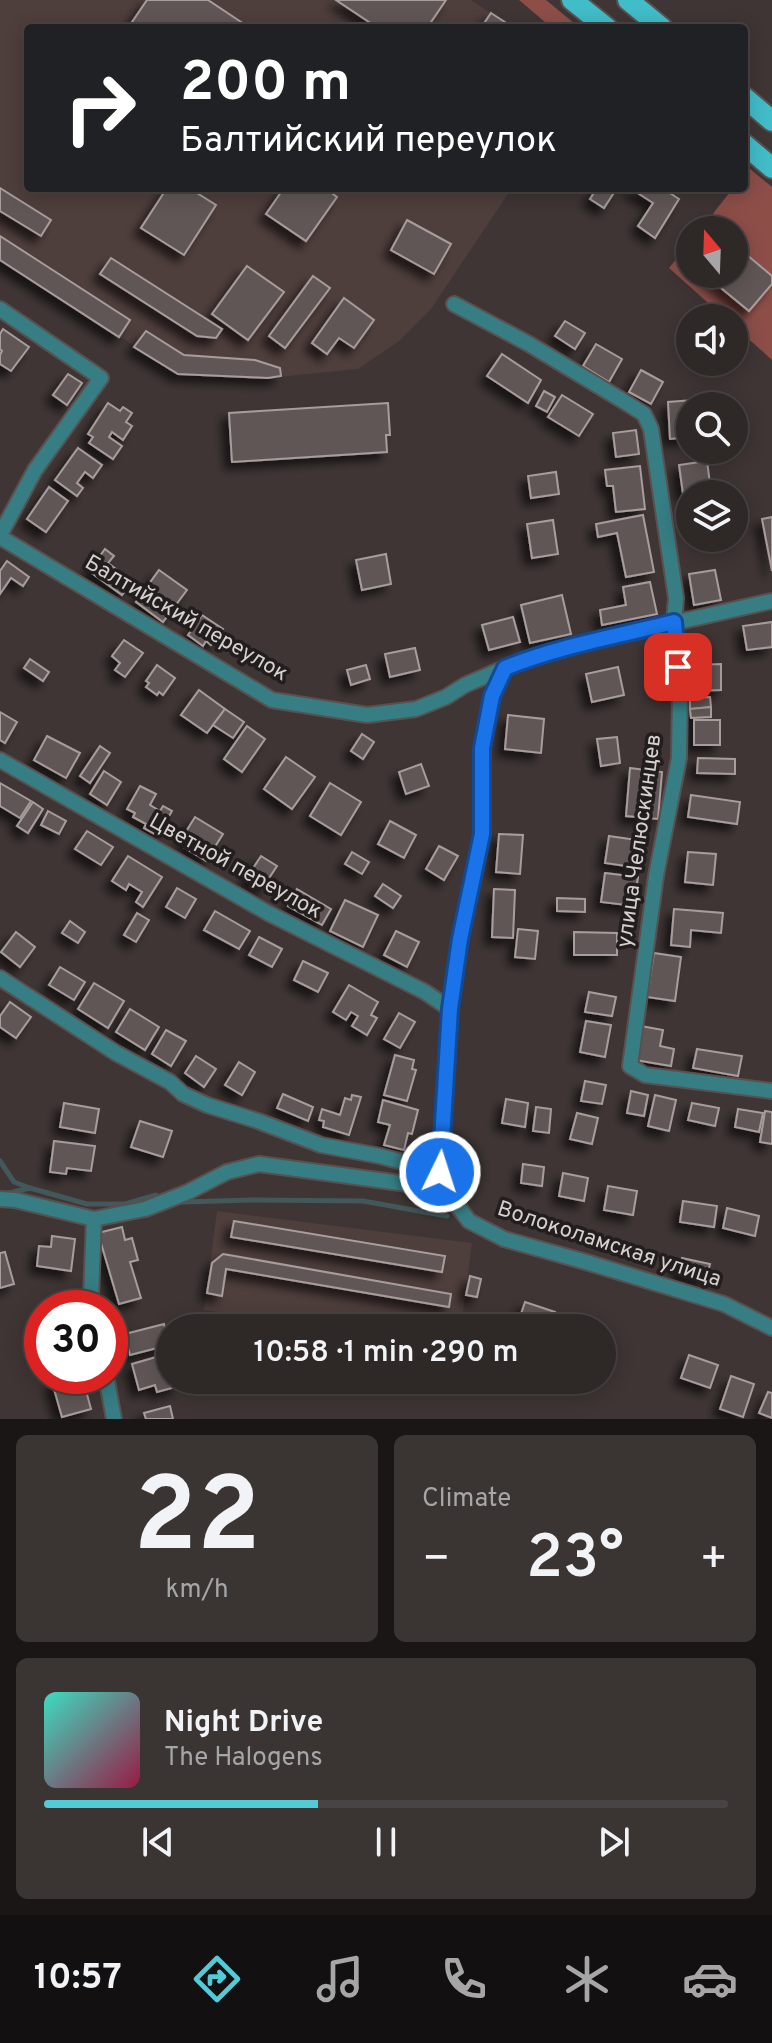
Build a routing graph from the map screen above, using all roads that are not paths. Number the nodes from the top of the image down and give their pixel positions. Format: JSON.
{"nodes":[{"id":1,"x":572,"y":0,"type":"edge"},
{"id":2,"x":628,"y":0,"type":"edge"},
{"id":3,"x":602,"y":24,"type":"edge"},
{"id":4,"x":657,"y":24,"type":"edge"},
{"id":5,"x":748,"y":100,"type":"edge"},
{"id":6,"x":772,"y":121,"type":"edge"},
{"id":7,"x":748,"y":147,"type":"edge"},
{"id":8,"x":772,"y":168,"type":"edge"},
{"id":9,"x":454,"y":304,"type":"dead end"},
{"id":10,"x":0,"y":309,"type":"edge"},
{"id":11,"x":0,"y":536,"type":"edge"},
{"id":12,"x":772,"y":601,"type":"edge"},
{"id":13,"x":674,"y":622,"type":"junction"},
{"id":14,"x":505,"y":668,"type":"junction"},
{"id":15,"x":0,"y":760,"type":"edge"},
{"id":16,"x":0,"y":978,"type":"edge"},
{"id":17,"x":450,"y":1009,"type":"junction"},
{"id":18,"x":772,"y":1091,"type":"edge"},
{"id":19,"x":440,"y":1172,"type":"junction"},
{"id":20,"x":445,"y":1189,"type":"junction"},
{"id":21,"x":0,"y":1199,"type":"edge"},
{"id":22,"x":94,"y":1219,"type":"junction"},
{"id":23,"x":91,"y":1290,"type":"edge"},
{"id":24,"x":772,"y":1328,"type":"edge"},
{"id":25,"x":109,"y":1394,"type":"edge"},
{"id":26,"x":114,"y":1419,"type":"edge"}],
"edges":[{"from":1,"to":3,"type":"main road"},
{"from":2,"to":4,"type":"main road"},
{"from":5,"to":6,"type":"main road"},
{"from":7,"to":8,"type":"main road"},
{"from":9,"to":13,"type":"street","name":"улица Челюскинцев"},
{"from":10,"to":11,"type":"street"},
{"from":11,"to":14,"type":"street","name":"Балтийский переулок"},
{"from":12,"to":13,"type":"street","name":"Балтийский переулок"},
{"from":13,"to":14,"type":"street","name":"Балтийский переулок"},
{"from":13,"to":18,"type":"street","name":"улица Челюскинцев"},
{"from":14,"to":17,"type":"street"},
{"from":15,"to":17,"type":"street","name":"Цветной переулок"},
{"from":16,"to":19,"type":"street"},
{"from":17,"to":19,"type":"street"},
{"from":19,"to":20,"type":"street"},
{"from":20,"to":22,"type":"street"},
{"from":20,"to":24,"type":"street","name":"Волоколамская улица"},
{"from":21,"to":22,"type":"street"},
{"from":22,"to":23,"type":"street"},
{"from":25,"to":26,"type":"street"}]}
